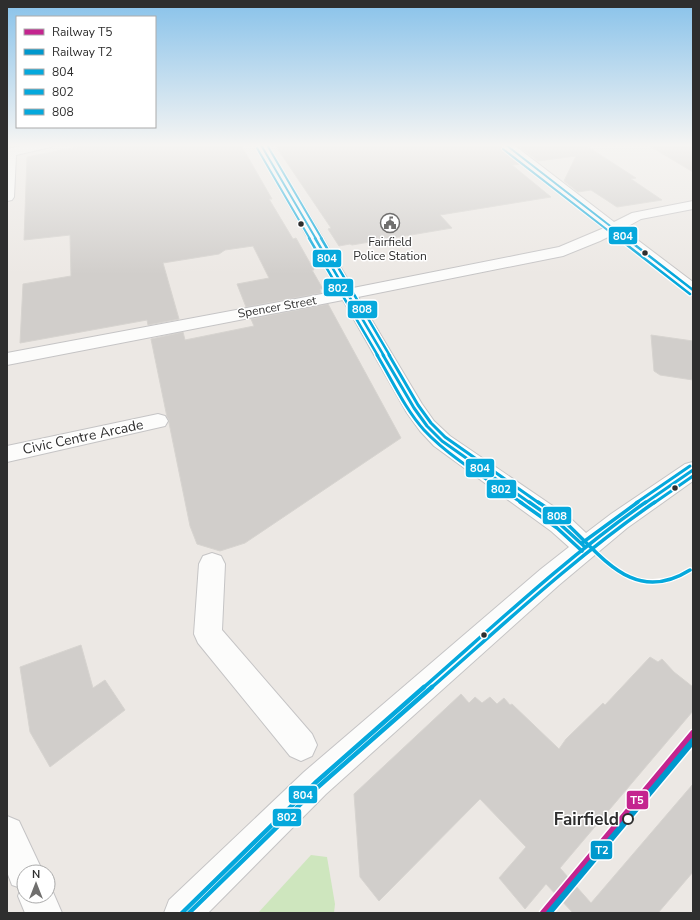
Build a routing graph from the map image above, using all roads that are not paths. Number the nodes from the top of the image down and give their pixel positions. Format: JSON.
{"nodes":[{"id":1,"x":284,"y":188,"type":"edge"},
{"id":2,"x":561,"y":188,"type":"edge"},
{"id":3,"x":693,"y":205,"type":"edge"},
{"id":4,"x":612,"y":228,"type":"junction"},
{"id":5,"x":693,"y":290,"type":"edge"},
{"id":6,"x":349,"y":294,"type":"junction"},
{"id":7,"x":7,"y":359,"type":"edge"},
{"id":8,"x":158,"y":420,"type":"dead end"},
{"id":9,"x":7,"y":454,"type":"edge"},
{"id":10,"x":693,"y":470,"type":"edge"},
{"id":11,"x":585,"y":547,"type":"junction"},
{"id":12,"x":212,"y":564,"type":"dead end"},
{"id":13,"x":301,"y":745,"type":"dead end"},
{"id":14,"x":7,"y":833,"type":"edge"},
{"id":15,"x":21,"y":864,"type":"edge"},
{"id":16,"x":182,"y":913,"type":"edge"}],
"edges":[{"from":1,"to":6,"type":"street"},
{"from":2,"to":4,"type":"street"},
{"from":3,"to":4,"type":"street","name":"Spencer Street"},
{"from":4,"to":5,"type":"street"},
{"from":4,"to":6,"type":"street","name":"Spencer Street"},
{"from":6,"to":7,"type":"street","name":"Spencer Street"},
{"from":6,"to":11,"type":"street"},
{"from":8,"to":9,"type":"street","name":"Civic Centre Arcade"},
{"from":10,"to":11,"type":"street"},
{"from":11,"to":16,"type":"street"},
{"from":12,"to":13,"type":"street"},
{"from":14,"to":15,"type":"street"}]}
